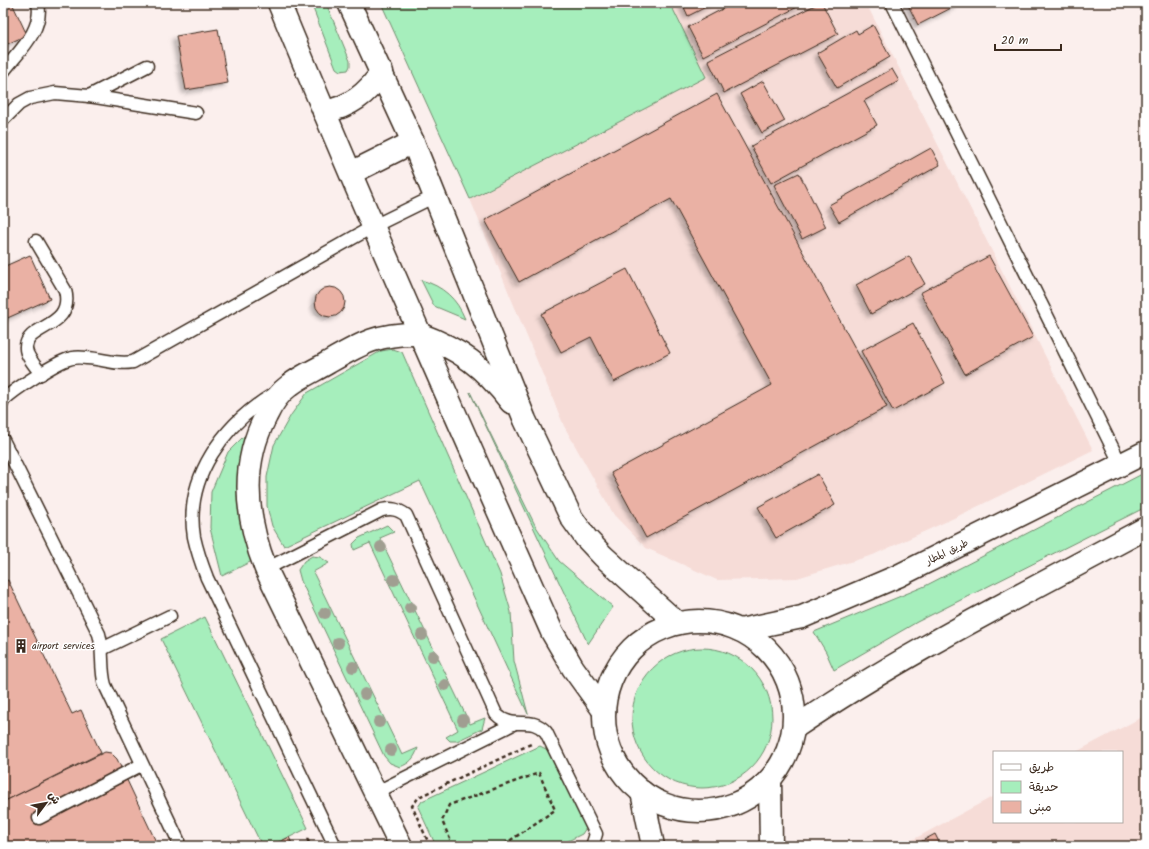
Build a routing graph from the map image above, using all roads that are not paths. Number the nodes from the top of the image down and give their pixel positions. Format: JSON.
{"nodes":[{"id":1,"x":38,"y":3,"type":"edge"},
{"id":2,"x":279,"y":3,"type":"edge"},
{"id":3,"x":349,"y":3,"type":"edge"},
{"id":4,"x":892,"y":3,"type":"edge"},
{"id":5,"x":147,"y":66,"type":"dead end"},
{"id":6,"x":3,"y":72,"type":"edge"},
{"id":7,"x":382,"y":72,"type":"junction"},
{"id":8,"x":89,"y":96,"type":"junction"},
{"id":9,"x":324,"y":112,"type":"junction"},
{"id":10,"x":196,"y":113,"type":"dead end"},
{"id":11,"x":3,"y":120,"type":"edge"},
{"id":12,"x":413,"y":142,"type":"junction"},
{"id":13,"x":351,"y":173,"type":"junction"},
{"id":14,"x":435,"y":196,"type":"junction"},
{"id":15,"x":374,"y":226,"type":"junction"},
{"id":16,"x":36,"y":241,"type":"dead end"},
{"id":17,"x":419,"y":334,"type":"junction"},
{"id":18,"x":41,"y":374,"type":"junction"},
{"id":19,"x":289,"y":386,"type":"junction"},
{"id":20,"x":3,"y":401,"type":"edge"},
{"id":21,"x":526,"y":420,"type":"junction"},
{"id":22,"x":3,"y":440,"type":"edge"},
{"id":23,"x":1146,"y":452,"type":"edge"},
{"id":24,"x":1121,"y":465,"type":"junction"},
{"id":25,"x":1146,"y":528,"type":"edge"},
{"id":26,"x":266,"y":569,"type":"junction"},
{"id":27,"x":170,"y":616,"type":"dead end"},
{"id":28,"x":677,"y":623,"type":"junction"},
{"id":29,"x":740,"y":630,"type":"junction"},
{"id":30,"x":102,"y":649,"type":"junction"},
{"id":31,"x":604,"y":711,"type":"junction"},
{"id":32,"x":513,"y":724,"type":"junction"},
{"id":33,"x":794,"y":728,"type":"junction"},
{"id":34,"x":141,"y":765,"type":"junction"},
{"id":35,"x":770,"y":780,"type":"junction"},
{"id":36,"x":642,"y":792,"type":"junction"},
{"id":37,"x":375,"y":793,"type":"junction"},
{"id":38,"x":39,"y":818,"type":"dead end"},
{"id":39,"x":178,"y":840,"type":"dead end"},
{"id":40,"x":335,"y":846,"type":"edge"},
{"id":41,"x":401,"y":846,"type":"edge"},
{"id":42,"x":592,"y":846,"type":"edge"},
{"id":43,"x":653,"y":846,"type":"edge"},
{"id":44,"x":771,"y":846,"type":"edge"}],
"edges":[{"from":1,"to":6,"type":"lane"},
{"from":2,"to":9,"type":"main road"},
{"from":3,"to":7,"type":"main road"},
{"from":4,"to":24,"type":"lane"},
{"from":5,"to":8,"type":"lane"},
{"from":7,"to":9,"type":"main road"},
{"from":7,"to":12,"type":"main road"},
{"from":8,"to":10,"type":"lane"},
{"from":8,"to":11,"type":"lane"},
{"from":9,"to":13,"type":"main road"},
{"from":12,"to":13,"type":"main road"},
{"from":12,"to":14,"type":"main road"},
{"from":13,"to":15,"type":"main road"},
{"from":14,"to":15,"type":"lane"},
{"from":14,"to":21,"type":"main road"},
{"from":15,"to":17,"type":"main road"},
{"from":15,"to":18,"type":"lane"},
{"from":16,"to":18,"type":"lane"},
{"from":17,"to":19,"type":"main road"},
{"from":17,"to":21,"type":"main road"},
{"from":17,"to":31,"type":"main road"},
{"from":18,"to":20,"type":"lane"},
{"from":19,"to":26,"type":"main road"},
{"from":19,"to":40,"type":"lane"},
{"from":21,"to":28,"type":"main road"},
{"from":22,"to":30,"type":"lane"},
{"from":23,"to":24,"type":"main road","name":"طريق المطار"},
{"from":24,"to":29,"type":"main road","name":"طريق المطار"},
{"from":25,"to":33,"type":"main road"},
{"from":26,"to":32,"type":"lane"},
{"from":26,"to":37,"type":"main road"},
{"from":27,"to":30,"type":"lane"},
{"from":28,"to":29,"type":"main road"},
{"from":28,"to":31,"type":"main road"},
{"from":29,"to":33,"type":"main road"},
{"from":30,"to":34,"type":"lane"},
{"from":31,"to":36,"type":"main road"},
{"from":32,"to":37,"type":"lane"},
{"from":32,"to":42,"type":"lane"},
{"from":33,"to":35,"type":"main road"},
{"from":34,"to":38,"type":"lane"},
{"from":34,"to":39,"type":"lane"},
{"from":35,"to":36,"type":"main road"},
{"from":35,"to":44,"type":"main road"},
{"from":36,"to":43,"type":"main road"},
{"from":37,"to":41,"type":"main road"}]}
